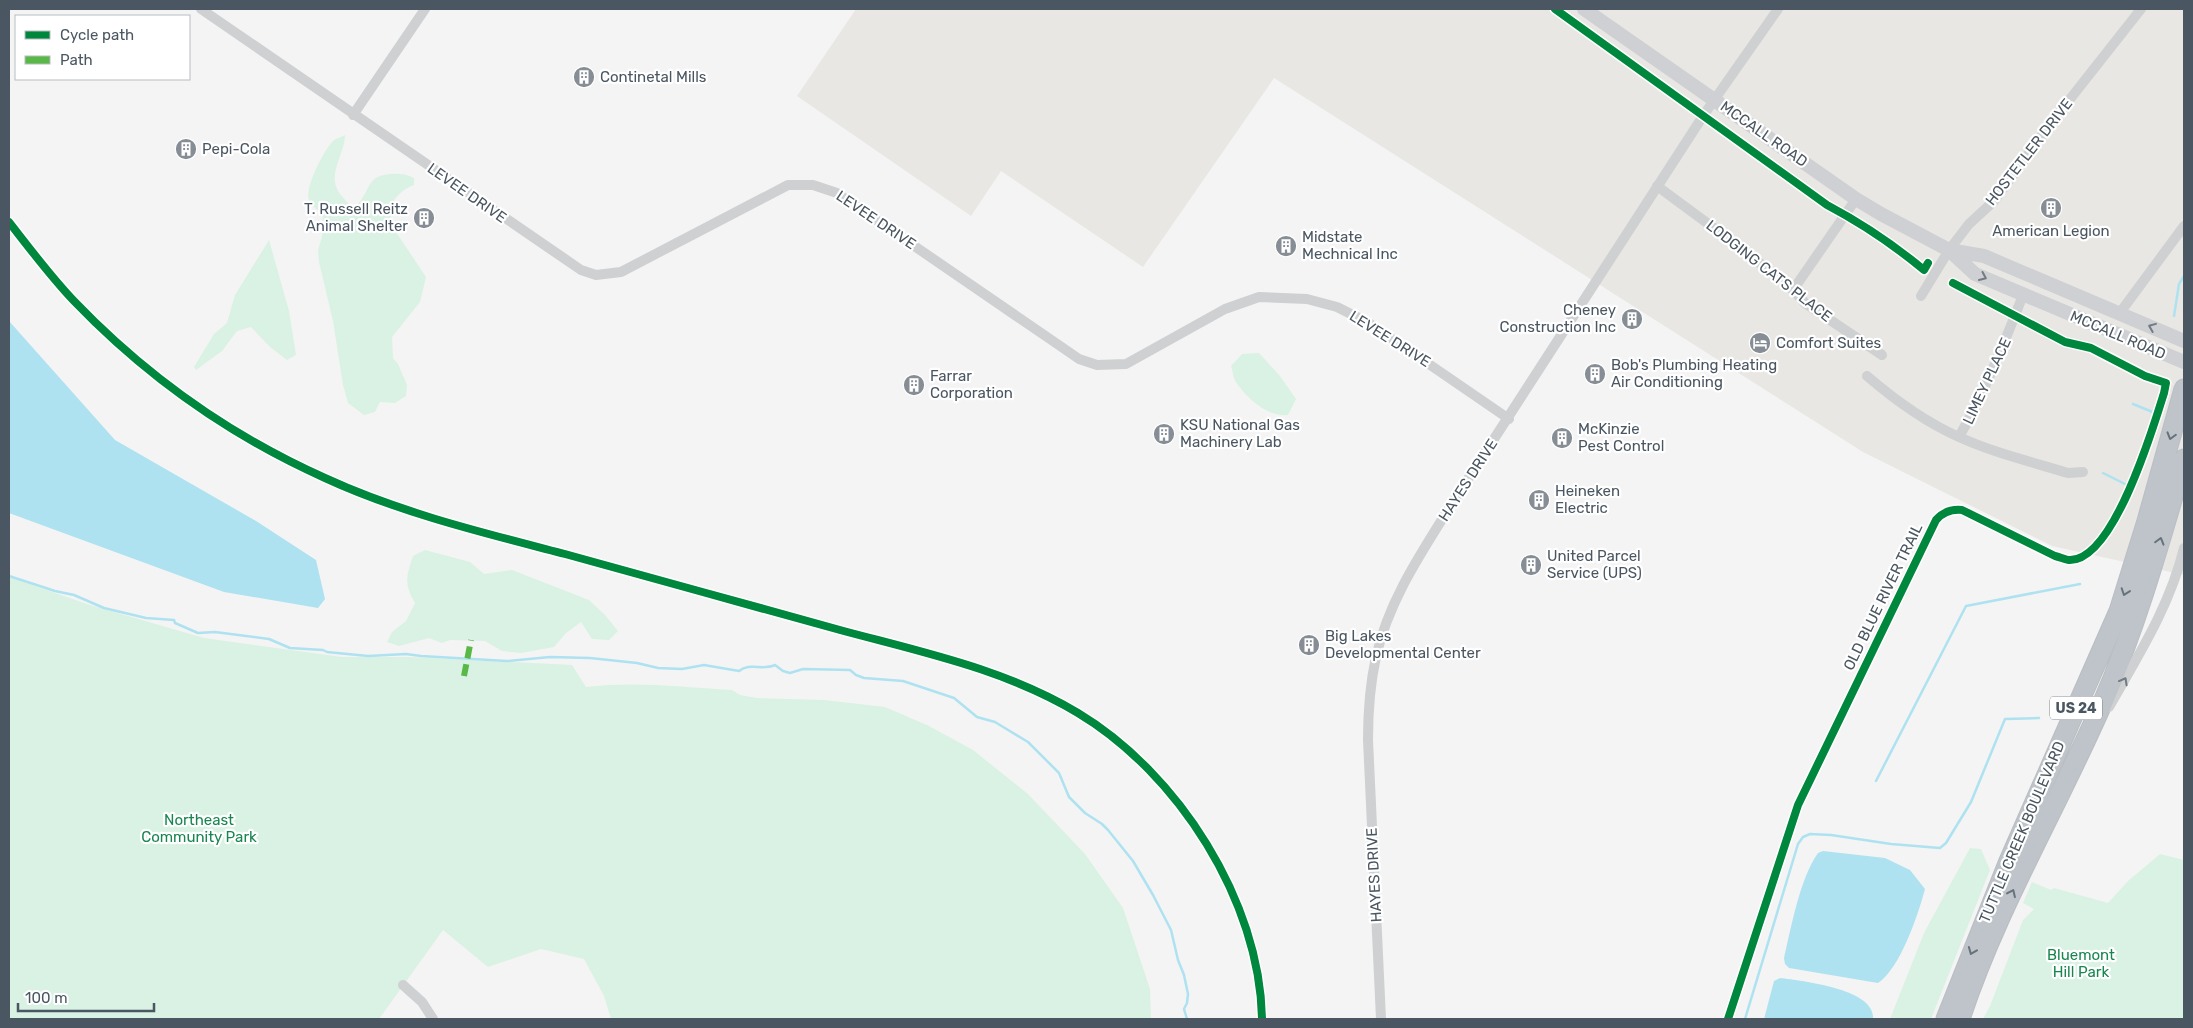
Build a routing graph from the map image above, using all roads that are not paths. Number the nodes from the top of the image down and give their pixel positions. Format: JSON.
{"nodes":[{"id":1,"x":202,"y":9,"type":"edge"},
{"id":2,"x":425,"y":9,"type":"edge"},
{"id":3,"x":1584,"y":9,"type":"edge"},
{"id":4,"x":1778,"y":9,"type":"edge"},
{"id":5,"x":2141,"y":9,"type":"edge"},
{"id":6,"x":1715,"y":100,"type":"junction"},
{"id":7,"x":353,"y":115,"type":"junction"},
{"id":8,"x":1657,"y":186,"type":"junction"},
{"id":9,"x":1856,"y":198,"type":"junction"},
{"id":10,"x":2184,"y":226,"type":"edge"},
{"id":11,"x":1949,"y":250,"type":"junction"},
{"id":12,"x":1793,"y":290,"type":"junction"},
{"id":13,"x":2023,"y":295,"type":"junction"},
{"id":14,"x":1921,"y":296,"type":"dead end"},
{"id":15,"x":2076,"y":296,"type":"junction"},
{"id":16,"x":2060,"y":310,"type":"junction"},
{"id":17,"x":2119,"y":314,"type":"junction"},
{"id":18,"x":2184,"y":340,"type":"edge"},
{"id":19,"x":1882,"y":355,"type":"dead end"},
{"id":20,"x":2184,"y":362,"type":"edge"},
{"id":21,"x":1867,"y":376,"type":"dead end"},
{"id":22,"x":2184,"y":389,"type":"edge"},
{"id":23,"x":1509,"y":419,"type":"junction"},
{"id":24,"x":1960,"y":437,"type":"junction"},
{"id":25,"x":2184,"y":459,"type":"edge"},
{"id":26,"x":2083,"y":472,"type":"dead end"},
{"id":27,"x":2184,"y":548,"type":"edge"},
{"id":28,"x":2143,"y":647,"type":"junction"},
{"id":29,"x":2123,"y":654,"type":"junction"},
{"id":30,"x":2074,"y":712,"type":"junction"},
{"id":31,"x":2072,"y":767,"type":"junction"},
{"id":32,"x":404,"y":986,"type":"dead end"},
{"id":33,"x":433,"y":1019,"type":"edge"},
{"id":34,"x":1380,"y":1019,"type":"edge"},
{"id":35,"x":1946,"y":1019,"type":"edge"},
{"id":36,"x":1960,"y":1019,"type":"edge"}],
"edges":[{"from":1,"to":7,"type":"street","name":"LEVEE DRIVE"},
{"from":2,"to":7,"type":"street"},
{"from":3,"to":6,"type":"main road","name":"MCCALL ROAD"},
{"from":4,"to":6,"type":"street","name":"HAYES DRIVE"},
{"from":5,"to":11,"type":"street","name":"HOSTETLER DRIVE"},
{"from":6,"to":8,"type":"street","name":"HAYES DRIVE"},
{"from":6,"to":9,"type":"main road","name":"MCCALL ROAD"},
{"from":7,"to":23,"type":"street","name":"LEVEE DRIVE"},
{"from":8,"to":12,"type":"street","name":"LODGING CATS PLACE"},
{"from":8,"to":23,"type":"street","name":"HAYES DRIVE"},
{"from":9,"to":11,"type":"main road","name":"MCCALL ROAD"},
{"from":9,"to":12,"type":"street"},
{"from":10,"to":17,"type":"street"},
{"from":11,"to":13,"type":"main road","name":"MCCALL ROAD","one_way":true},
{"from":11,"to":14,"type":"street","name":"HOSTETLER DRIVE"},
{"from":11,"to":15,"type":"main road","name":"MCCALL ROAD"},
{"from":12,"to":19,"type":"street","name":"LODGING CATS PLACE"},
{"from":13,"to":15,"type":"main road"},
{"from":13,"to":16,"type":"main road","name":"MCCALL ROAD"},
{"from":13,"to":24,"type":"street","name":"LIMEY PLACE"},
{"from":15,"to":17,"type":"main road","name":"MCCALL ROAD"},
{"from":16,"to":17,"type":"main road"},
{"from":16,"to":20,"type":"main road","name":"MCCALL ROAD"},
{"from":18,"to":17,"type":"main road","name":"MCCALL ROAD","one_way":true},
{"from":21,"to":24,"type":"street"},
{"from":22,"to":30,"type":"highway","name":"TUTTLE CREEK BOULEVARD","number":"US 24","one_way":true},
{"from":23,"to":34,"type":"street","name":"HAYES DRIVE"},
{"from":24,"to":26,"type":"street"},
{"from":29,"to":25,"type":"highway","name":"TUTTLE CREEK BOULEVARD","number":"US 24","one_way":true},
{"from":27,"to":28,"type":"street"},
{"from":28,"to":29,"type":"highway"},
{"from":31,"to":28,"type":"street","one_way":true},
{"from":29,"to":30,"type":"highway"},
{"from":29,"to":31,"type":"highway","name":"TUTTLE CREEK BOULEVARD","number":"US 24"},
{"from":30,"to":35,"type":"highway","name":"TUTTLE CREEK BOULEVARD","number":"US 24","one_way":true},
{"from":36,"to":31,"type":"highway","name":"TUTTLE CREEK BOULEVARD","number":"US 24","one_way":true},
{"from":32,"to":33,"type":"street"}]}
